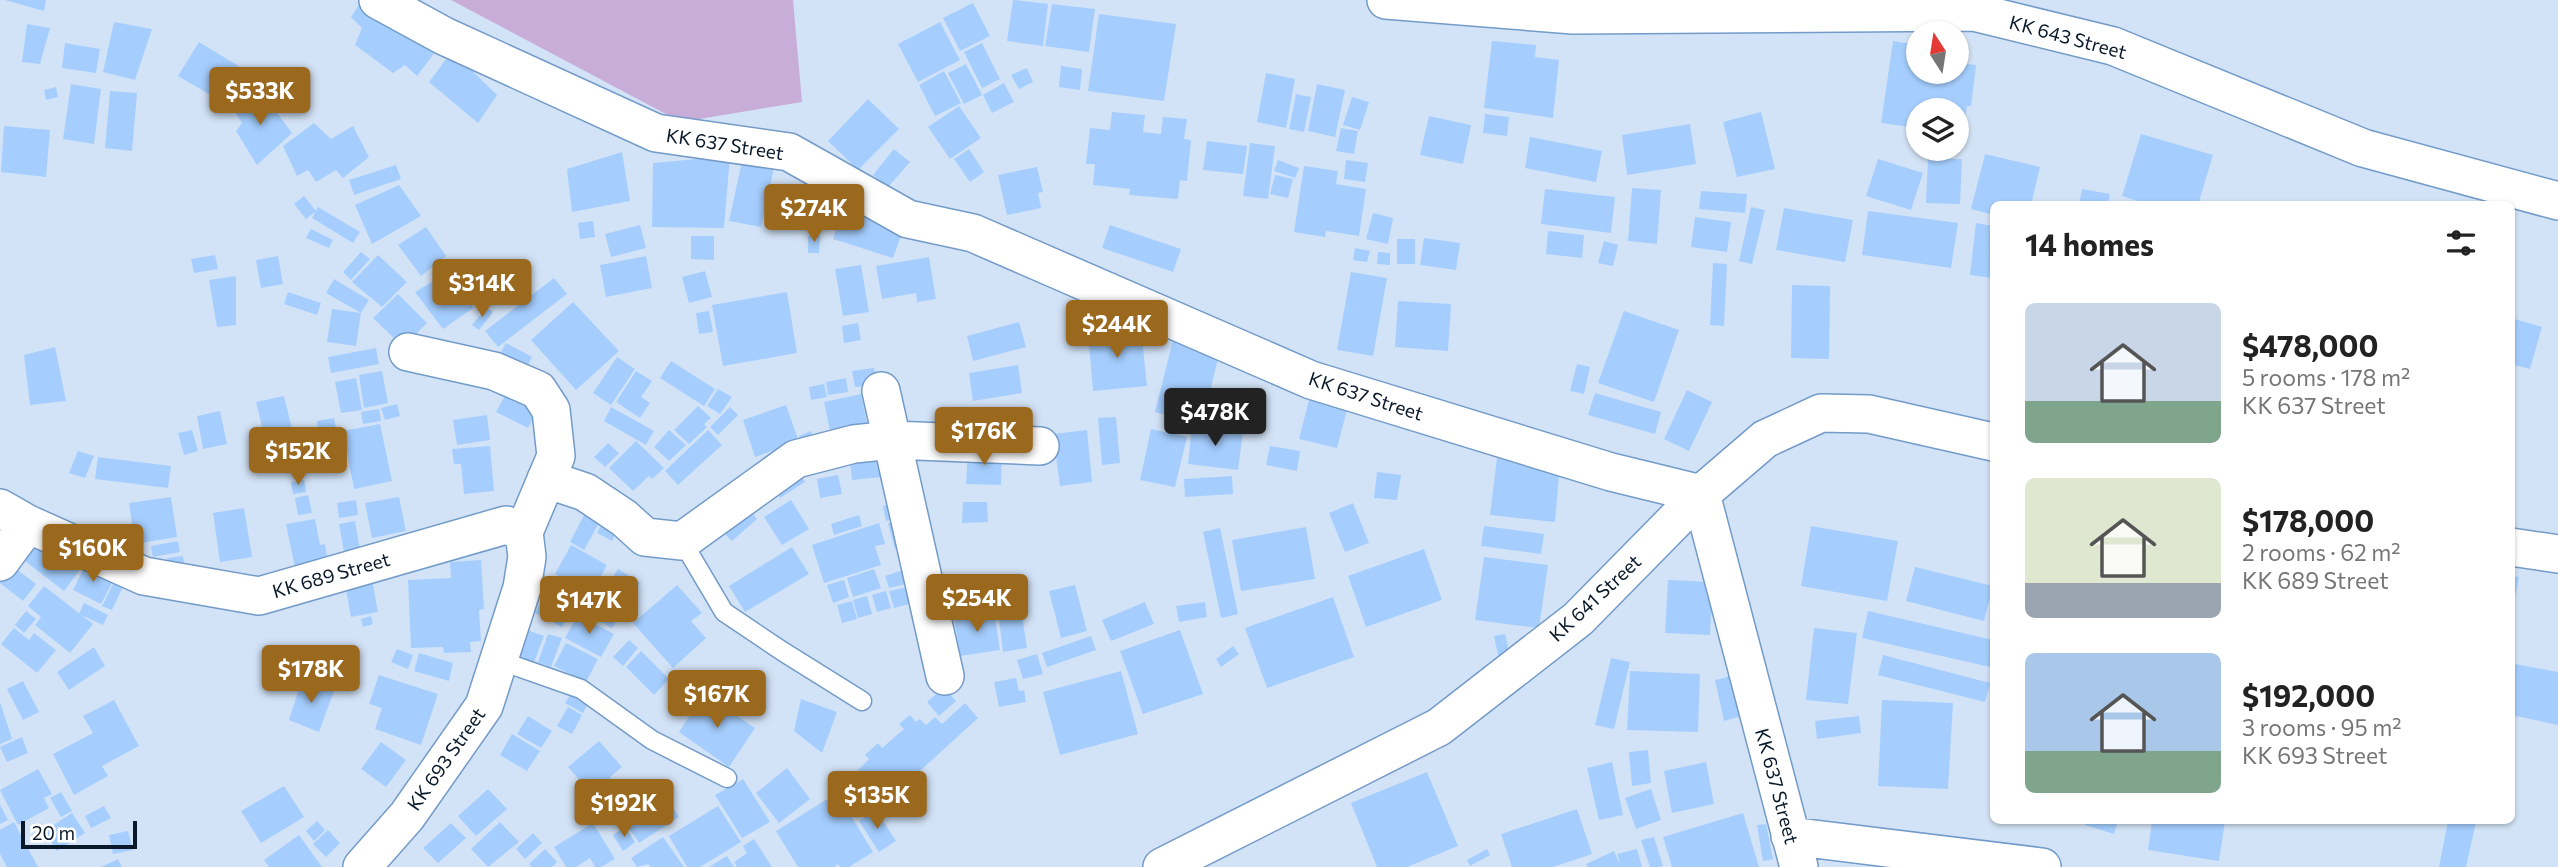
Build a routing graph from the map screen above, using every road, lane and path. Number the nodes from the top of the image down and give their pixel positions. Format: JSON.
{"nodes":[{"id":1,"x":378,"y":0,"type":"edge"},
{"id":2,"x":1386,"y":0,"type":"edge"},
{"id":3,"x":1586,"y":7,"type":"edge"},
{"id":4,"x":2558,"y":201,"type":"edge"},
{"id":5,"x":408,"y":352,"type":"dead end"},
{"id":6,"x":881,"y":391,"type":"dead end"},
{"id":7,"x":892,"y":440,"type":"junction"},
{"id":8,"x":1990,"y":441,"type":"edge"},
{"id":9,"x":1040,"y":446,"type":"dead end"},
{"id":10,"x":546,"y":479,"type":"junction"},
{"id":11,"x":1701,"y":494,"type":"junction"},
{"id":12,"x":14,"y":516,"type":"edge"},
{"id":13,"x":682,"y":541,"type":"junction"},
{"id":14,"x":525,"y":544,"type":"junction"},
{"id":15,"x":2515,"y":548,"type":"edge"},
{"id":16,"x":2558,"y":554,"type":"edge"},
{"id":17,"x":0,"y":562,"type":"edge"},
{"id":18,"x":498,"y":660,"type":"junction"},
{"id":19,"x":945,"y":676,"type":"dead end"},
{"id":20,"x":862,"y":701,"type":"dead end"},
{"id":21,"x":727,"y":778,"type":"dead end"},
{"id":22,"x":1794,"y":852,"type":"edge"},
{"id":23,"x":362,"y":867,"type":"edge"},
{"id":24,"x":1162,"y":867,"type":"edge"},
{"id":25,"x":2042,"y":867,"type":"edge"}],
"edges":[{"from":1,"to":11,"type":"street","name":"KK 637 Street"},
{"from":2,"to":3,"type":"street","name":"KK 643 Street"},
{"from":3,"to":4,"type":"street","name":"KK 643 Street"},
{"from":5,"to":10,"type":"street","name":"KK 693 Street"},
{"from":6,"to":7,"type":"street"},
{"from":7,"to":9,"type":"street"},
{"from":7,"to":13,"type":"street"},
{"from":7,"to":19,"type":"street"},
{"from":8,"to":11,"type":"street","name":"KK 641 Street"},
{"from":10,"to":13,"type":"street"},
{"from":10,"to":14,"type":"street","name":"KK 693 Street"},
{"from":11,"to":22,"type":"street","name":"KK 637 Street"},
{"from":11,"to":24,"type":"street","name":"KK 641 Street"},
{"from":12,"to":14,"type":"street","name":"KK 689 Street"},
{"from":12,"to":17,"type":"street"},
{"from":13,"to":20,"type":"lane"},
{"from":14,"to":18,"type":"street","name":"KK 693 Street"},
{"from":15,"to":16,"type":"street"},
{"from":18,"to":21,"type":"lane"},
{"from":18,"to":23,"type":"street","name":"KK 693 Street"},
{"from":22,"to":25,"type":"street"}]}
